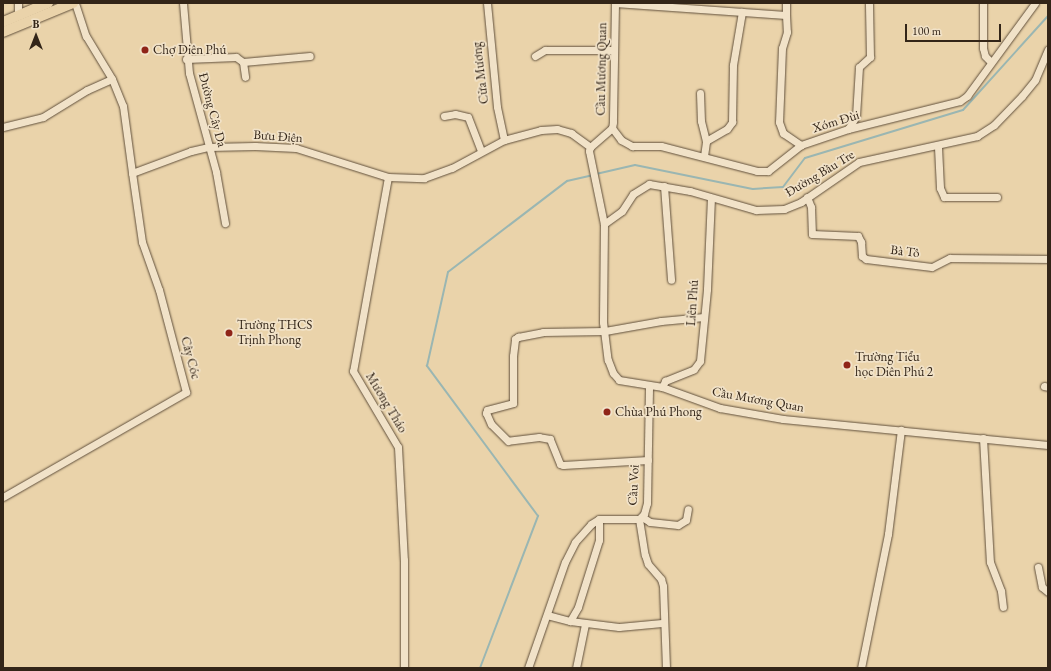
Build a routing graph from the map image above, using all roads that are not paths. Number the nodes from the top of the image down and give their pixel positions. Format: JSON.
{"nodes":[{"id":1,"x":18,"y":3,"type":"edge"},
{"id":2,"x":48,"y":3,"type":"edge"},
{"id":3,"x":74,"y":3,"type":"edge"},
{"id":4,"x":183,"y":3,"type":"edge"},
{"id":5,"x":487,"y":3,"type":"edge"},
{"id":6,"x":616,"y":3,"type":"edge"},
{"id":7,"x":786,"y":3,"type":"edge"},
{"id":8,"x":869,"y":3,"type":"edge"},
{"id":9,"x":983,"y":3,"type":"edge"},
{"id":10,"x":1035,"y":3,"type":"edge"},
{"id":11,"x":742,"y":12,"type":"junction"},
{"id":12,"x":18,"y":15,"type":"junction"},
{"id":13,"x":786,"y":15,"type":"junction"},
{"id":14,"x":3,"y":22,"type":"edge"},
{"id":15,"x":3,"y":32,"type":"edge"},
{"id":16,"x":614,"y":50,"type":"junction"},
{"id":17,"x":1048,"y":50,"type":"edge"},
{"id":18,"x":310,"y":56,"type":"dead end"},
{"id":19,"x":534,"y":56,"type":"dead end"},
{"id":20,"x":186,"y":59,"type":"junction"},
{"id":21,"x":243,"y":62,"type":"junction"},
{"id":22,"x":991,"y":62,"type":"junction"},
{"id":23,"x":245,"y":77,"type":"dead end"},
{"id":24,"x":112,"y":79,"type":"junction"},
{"id":25,"x":700,"y":93,"type":"dead end"},
{"id":26,"x":444,"y":116,"type":"dead end"},
{"id":27,"x":3,"y":127,"type":"edge"},
{"id":28,"x":612,"y":128,"type":"junction"},
{"id":29,"x":848,"y":130,"type":"junction"},
{"id":30,"x":504,"y":140,"type":"junction"},
{"id":31,"x":706,"y":141,"type":"junction"},
{"id":32,"x":801,"y":145,"type":"junction"},
{"id":33,"x":590,"y":146,"type":"junction"},
{"id":34,"x":938,"y":147,"type":"junction"},
{"id":35,"x":209,"y":148,"type":"junction"},
{"id":36,"x":481,"y":151,"type":"junction"},
{"id":37,"x":704,"y":156,"type":"junction"},
{"id":38,"x":132,"y":173,"type":"junction"},
{"id":39,"x":388,"y":177,"type":"junction"},
{"id":40,"x":664,"y":186,"type":"junction"},
{"id":41,"x":807,"y":197,"type":"junction"},
{"id":42,"x":997,"y":197,"type":"dead end"},
{"id":43,"x":711,"y":198,"type":"junction"},
{"id":44,"x":225,"y":223,"type":"dead end"},
{"id":45,"x":604,"y":224,"type":"junction"},
{"id":46,"x":1048,"y":259,"type":"edge"},
{"id":47,"x":671,"y":280,"type":"dead end"},
{"id":48,"x":704,"y":317,"type":"junction"},
{"id":49,"x":605,"y":331,"type":"junction"},
{"id":50,"x":649,"y":386,"type":"junction"},
{"id":51,"x":662,"y":387,"type":"junction"},
{"id":52,"x":901,"y":430,"type":"junction"},
{"id":53,"x":983,"y":438,"type":"junction"},
{"id":54,"x":1048,"y":445,"type":"edge"},
{"id":55,"x":648,"y":460,"type":"junction"},
{"id":56,"x":3,"y":497,"type":"edge"},
{"id":57,"x":688,"y":509,"type":"dead end"},
{"id":58,"x":641,"y":518,"type":"junction"},
{"id":59,"x":599,"y":520,"type":"junction"},
{"id":60,"x":1038,"y":567,"type":"dead end"},
{"id":61,"x":1048,"y":592,"type":"edge"},
{"id":62,"x":1003,"y":607,"type":"dead end"},
{"id":63,"x":547,"y":615,"type":"junction"},
{"id":64,"x":570,"y":621,"type":"junction"},
{"id":65,"x":662,"y":622,"type":"junction"},
{"id":66,"x":585,"y":624,"type":"junction"},
{"id":67,"x":404,"y":668,"type":"edge"},
{"id":68,"x":528,"y":668,"type":"edge"},
{"id":69,"x":576,"y":668,"type":"edge"},
{"id":70,"x":666,"y":668,"type":"edge"},
{"id":71,"x":861,"y":668,"type":"edge"}],
"edges":[{"from":1,"to":12,"type":"street"},
{"from":2,"to":12,"type":"highway"},
{"from":3,"to":15,"type":"highway"},
{"from":3,"to":24,"type":"street"},
{"from":4,"to":20,"type":"street","name":"Đường Cây Da"},
{"from":5,"to":30,"type":"street","name":"Cửa Mương"},
{"from":6,"to":11,"type":"street"},
{"from":6,"to":16,"type":"street","name":"Cầu Mương Quan"},
{"from":7,"to":13,"type":"street"},
{"from":8,"to":29,"type":"street"},
{"from":9,"to":22,"type":"street"},
{"from":10,"to":22,"type":"street","name":"Xóm Đùi"},
{"from":11,"to":13,"type":"street"},
{"from":11,"to":31,"type":"street"},
{"from":12,"to":14,"type":"highway"},
{"from":13,"to":32,"type":"street"},
{"from":16,"to":19,"type":"street"},
{"from":16,"to":28,"type":"street","name":"Cầu Mương Quan"},
{"from":17,"to":34,"type":"street","name":"Đường Bầu Tre"},
{"from":18,"to":21,"type":"street"},
{"from":20,"to":21,"type":"street"},
{"from":20,"to":35,"type":"street","name":"Đường Cây Da"},
{"from":21,"to":23,"type":"street"},
{"from":22,"to":29,"type":"street","name":"Xóm Đùi"},
{"from":24,"to":27,"type":"street"},
{"from":24,"to":38,"type":"street"},
{"from":25,"to":31,"type":"street"},
{"from":26,"to":36,"type":"street"},
{"from":28,"to":33,"type":"street","name":"Cầu Mương Quan"},
{"from":28,"to":37,"type":"street","name":"Xóm Đùi"},
{"from":29,"to":32,"type":"street","name":"Xóm Đùi"},
{"from":30,"to":33,"type":"street","name":"Bưu Điện"},
{"from":30,"to":36,"type":"street","name":"Bưu Điện"},
{"from":31,"to":37,"type":"street"},
{"from":32,"to":37,"type":"street","name":"Xóm Đùi"},
{"from":33,"to":45,"type":"street","name":"Cầu Mương Quan"},
{"from":34,"to":41,"type":"street","name":"Đường Bầu Tre"},
{"from":34,"to":42,"type":"street"},
{"from":35,"to":38,"type":"street","name":"Bưu Điện"},
{"from":35,"to":39,"type":"street","name":"Bưu Điện"},
{"from":35,"to":44,"type":"street","name":"Đường Cây Da"},
{"from":36,"to":39,"type":"street","name":"Bưu Điện"},
{"from":38,"to":56,"type":"street","name":"Cây Cóc"},
{"from":39,"to":67,"type":"street","name":"Mương Tháo"},
{"from":40,"to":43,"type":"street","name":"Đường Bầu Tre"},
{"from":40,"to":45,"type":"street","name":"Đường Bầu Tre"},
{"from":40,"to":47,"type":"street"},
{"from":41,"to":43,"type":"street","name":"Đường Bầu Tre"},
{"from":41,"to":46,"type":"street","name":"Bà Tô"},
{"from":43,"to":48,"type":"street","name":"Liên Phú"},
{"from":45,"to":49,"type":"street","name":"Cầu Mương Quan"},
{"from":48,"to":49,"type":"street"},
{"from":48,"to":51,"type":"street","name":"Liên Phú"},
{"from":49,"to":50,"type":"street","name":"Cầu Mương Quan"},
{"from":49,"to":55,"type":"street"},
{"from":50,"to":51,"type":"street","name":"Cầu Mương Quan"},
{"from":50,"to":55,"type":"street","name":"Cầu Voi"},
{"from":51,"to":52,"type":"street","name":"Cầu Mương Quan"},
{"from":52,"to":53,"type":"street","name":"Cầu Mương Quan"},
{"from":52,"to":71,"type":"street"},
{"from":53,"to":54,"type":"street","name":"Cầu Mương Quan"},
{"from":53,"to":62,"type":"street"},
{"from":55,"to":58,"type":"street","name":"Cầu Voi"},
{"from":57,"to":58,"type":"street"},
{"from":58,"to":59,"type":"street","name":"Cầu Voi"},
{"from":58,"to":65,"type":"street"},
{"from":59,"to":63,"type":"street"},
{"from":59,"to":64,"type":"street"},
{"from":60,"to":61,"type":"street"},
{"from":63,"to":64,"type":"street"},
{"from":63,"to":68,"type":"street"},
{"from":64,"to":66,"type":"street"},
{"from":65,"to":66,"type":"street"},
{"from":65,"to":70,"type":"street"},
{"from":66,"to":69,"type":"street"}]}
